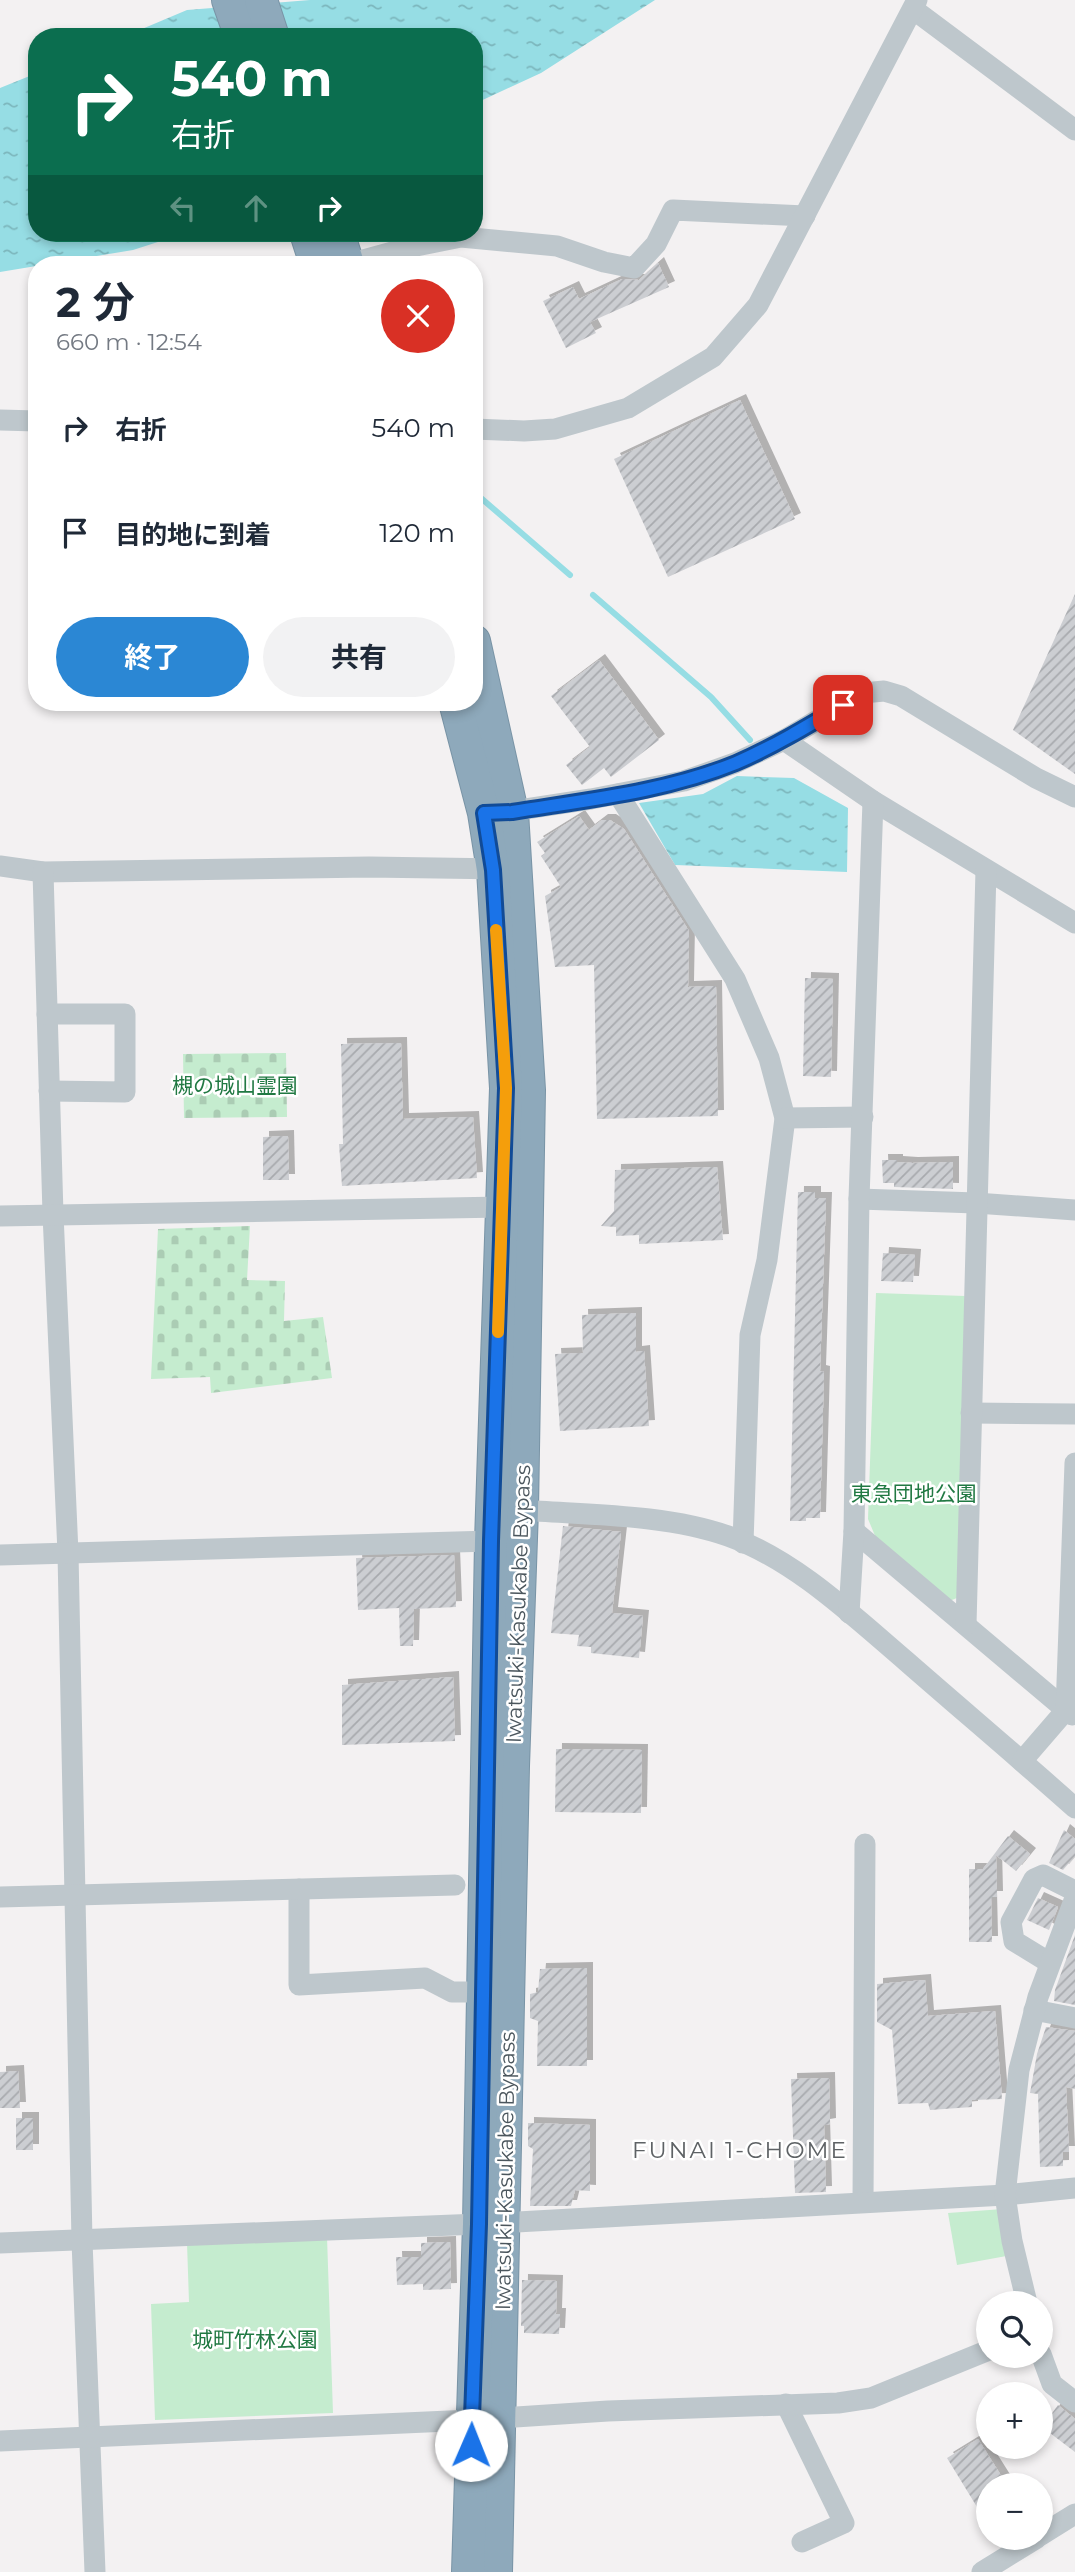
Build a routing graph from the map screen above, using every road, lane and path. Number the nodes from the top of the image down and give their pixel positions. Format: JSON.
{"nodes":[{"id":1,"x":228,"y":0,"type":"edge"},
{"id":2,"x":261,"y":0,"type":"edge"},
{"id":3,"x":915,"y":4,"type":"edge"},
{"id":4,"x":237,"y":28,"type":"edge"},
{"id":5,"x":270,"y":28,"type":"edge"},
{"id":6,"x":1075,"y":130,"type":"edge"},
{"id":7,"x":805,"y":216,"type":"junction"},
{"id":8,"x":483,"y":239,"type":"edge"},
{"id":9,"x":322,"y":242,"type":"edge"},
{"id":10,"x":436,"y":242,"type":"edge"},
{"id":11,"x":339,"y":256,"type":"edge"},
{"id":12,"x":378,"y":256,"type":"edge"},
{"id":13,"x":0,"y":420,"type":"edge"},
{"id":14,"x":28,"y":421,"type":"edge"},
{"id":15,"x":483,"y":429,"type":"edge"},
{"id":16,"x":483,"y":706,"type":"edge"},
{"id":17,"x":458,"y":711,"type":"edge"},
{"id":18,"x":784,"y":740,"type":"junction"},
{"id":19,"x":618,"y":794,"type":"junction"},
{"id":20,"x":1075,"y":797,"type":"edge"},
{"id":21,"x":873,"y":801,"type":"junction"},
{"id":22,"x":498,"y":813,"type":"junction"},
{"id":23,"x":0,"y":866,"type":"edge"},
{"id":24,"x":505,"y":869,"type":"junction"},
{"id":25,"x":986,"y":870,"type":"junction"},
{"id":26,"x":43,"y":872,"type":"junction"},
{"id":27,"x":1075,"y":923,"type":"edge"},
{"id":28,"x":47,"y":1014,"type":"junction"},
{"id":29,"x":49,"y":1091,"type":"junction"},
{"id":30,"x":863,"y":1117,"type":"junction"},
{"id":31,"x":785,"y":1118,"type":"junction"},
{"id":32,"x":859,"y":1199,"type":"junction"},
{"id":33,"x":976,"y":1203,"type":"junction"},
{"id":34,"x":502,"y":1207,"type":"junction"},
{"id":35,"x":1075,"y":1210,"type":"edge"},
{"id":36,"x":53,"y":1214,"type":"junction"},
{"id":37,"x":0,"y":1216,"type":"edge"},
{"id":38,"x":971,"y":1413,"type":"junction"},
{"id":39,"x":1075,"y":1414,"type":"edge"},
{"id":40,"x":1075,"y":1463,"type":"edge"},
{"id":41,"x":1075,"y":1475,"type":"edge"},
{"id":42,"x":522,"y":1510,"type":"junction"},
{"id":43,"x":854,"y":1531,"type":"junction"},
{"id":44,"x":491,"y":1541,"type":"junction"},
{"id":45,"x":743,"y":1544,"type":"junction"},
{"id":46,"x":68,"y":1553,"type":"junction"},
{"id":47,"x":0,"y":1555,"type":"edge"},
{"id":48,"x":849,"y":1613,"type":"junction"},
{"id":49,"x":966,"y":1625,"type":"junction"},
{"id":50,"x":1071,"y":1714,"type":"edge"},
{"id":51,"x":1022,"y":1760,"type":"junction"},
{"id":52,"x":1075,"y":1808,"type":"edge"},
{"id":53,"x":865,"y":1844,"type":"dead end"},
{"id":54,"x":455,"y":1885,"type":"dead end"},
{"id":55,"x":299,"y":1889,"type":"junction"},
{"id":56,"x":1075,"y":1891,"type":"edge"},
{"id":57,"x":75,"y":1896,"type":"junction"},
{"id":58,"x":0,"y":1897,"type":"edge"},
{"id":59,"x":1075,"y":1898,"type":"edge"},
{"id":60,"x":1050,"y":1963,"type":"junction"},
{"id":61,"x":483,"y":1992,"type":"junction"},
{"id":62,"x":1034,"y":2010,"type":"junction"},
{"id":63,"x":1075,"y":2018,"type":"edge"},
{"id":64,"x":1075,"y":2188,"type":"edge"},
{"id":65,"x":1005,"y":2195,"type":"junction"},
{"id":66,"x":863,"y":2202,"type":"junction"},
{"id":67,"x":491,"y":2223,"type":"junction"},
{"id":68,"x":82,"y":2241,"type":"junction"},
{"id":69,"x":0,"y":2243,"type":"edge"},
{"id":70,"x":1024,"y":2291,"type":"edge"},
{"id":71,"x":976,"y":2355,"type":"edge"},
{"id":72,"x":1046,"y":2368,"type":"edge"},
{"id":73,"x":1075,"y":2402,"type":"edge"},
{"id":74,"x":786,"y":2404,"type":"junction"},
{"id":75,"x":485,"y":2419,"type":"junction"},
{"id":76,"x":90,"y":2438,"type":"junction"},
{"id":77,"x":0,"y":2441,"type":"edge"},
{"id":78,"x":1075,"y":2514,"type":"edge"},
{"id":79,"x":1053,"y":2527,"type":"edge"},
{"id":80,"x":802,"y":2542,"type":"dead end"},
{"id":81,"x":1017,"y":2550,"type":"edge"},
{"id":82,"x":94,"y":2572,"type":"edge"},
{"id":83,"x":468,"y":2572,"type":"edge"},
{"id":84,"x":496,"y":2572,"type":"edge"},
{"id":85,"x":982,"y":2572,"type":"edge"}],
"edges":[{"from":1,"to":4,"type":"highway"},
{"from":2,"to":5,"type":"highway"},
{"from":3,"to":6,"type":"street"},
{"from":3,"to":7,"type":"street"},
{"from":7,"to":8,"type":"street"},
{"from":7,"to":15,"type":"street"},
{"from":9,"to":11,"type":"highway"},
{"from":10,"to":12,"type":"street"},
{"from":13,"to":14,"type":"street"},
{"from":16,"to":22,"type":"highway","name":"Iwatsuki-Kasukabe Bypass"},
{"from":17,"to":22,"type":"highway","name":"Iwatsuki-Kasukabe Bypass"},
{"from":18,"to":19,"type":"street"},
{"from":18,"to":20,"type":"street"},
{"from":18,"to":21,"type":"street"},
{"from":19,"to":22,"type":"street"},
{"from":19,"to":31,"type":"street"},
{"from":21,"to":25,"type":"street"},
{"from":21,"to":30,"type":"street"},
{"from":22,"to":24,"type":"highway","name":"Iwatsuki-Kasukabe Bypass"},
{"from":23,"to":26,"type":"street"},
{"from":24,"to":26,"type":"street"},
{"from":24,"to":34,"type":"highway","name":"Iwatsuki-Kasukabe Bypass"},
{"from":24,"to":42,"type":"highway","name":"Iwatsuki-Kasukabe Bypass"},
{"from":25,"to":27,"type":"street"},
{"from":25,"to":33,"type":"street"},
{"from":26,"to":28,"type":"street"},
{"from":28,"to":29,"type":"street"},
{"from":28,"to":29,"type":"street"},
{"from":29,"to":36,"type":"street"},
{"from":30,"to":31,"type":"street"},
{"from":30,"to":32,"type":"street"},
{"from":31,"to":45,"type":"street"},
{"from":32,"to":33,"type":"street"},
{"from":32,"to":43,"type":"street"},
{"from":33,"to":35,"type":"street"},
{"from":33,"to":38,"type":"street"},
{"from":34,"to":36,"type":"street"},
{"from":34,"to":44,"type":"highway","name":"Iwatsuki-Kasukabe Bypass"},
{"from":36,"to":37,"type":"street"},
{"from":36,"to":46,"type":"street"},
{"from":38,"to":39,"type":"street"},
{"from":38,"to":49,"type":"street"},
{"from":40,"to":41,"type":"street"},
{"from":41,"to":50,"type":"street"},
{"from":42,"to":45,"type":"street"},
{"from":42,"to":67,"type":"highway","name":"Iwatsuki-Kasukabe Bypass"},
{"from":43,"to":48,"type":"street"},
{"from":43,"to":49,"type":"street"},
{"from":44,"to":46,"type":"street"},
{"from":44,"to":61,"type":"highway","name":"Iwatsuki-Kasukabe Bypass"},
{"from":45,"to":48,"type":"street"},
{"from":46,"to":47,"type":"street"},
{"from":46,"to":57,"type":"street"},
{"from":48,"to":51,"type":"street"},
{"from":49,"to":50,"type":"street"},
{"from":50,"to":51,"type":"street"},
{"from":51,"to":52,"type":"street"},
{"from":53,"to":66,"type":"street"},
{"from":54,"to":55,"type":"street"},
{"from":55,"to":57,"type":"street"},
{"from":55,"to":61,"type":"street"},
{"from":56,"to":60,"type":"street"},
{"from":57,"to":58,"type":"street"},
{"from":57,"to":68,"type":"street"},
{"from":59,"to":60,"type":"street"},
{"from":60,"to":62,"type":"street"},
{"from":61,"to":67,"type":"highway","name":"Iwatsuki-Kasukabe Bypass"},
{"from":62,"to":63,"type":"street"},
{"from":62,"to":65,"type":"street"},
{"from":64,"to":65,"type":"street"},
{"from":65,"to":66,"type":"street"},
{"from":65,"to":70,"type":"street"},
{"from":66,"to":67,"type":"street"},
{"from":67,"to":68,"type":"street"},
{"from":67,"to":75,"type":"highway","name":"Iwatsuki-Kasukabe Bypass"},
{"from":68,"to":69,"type":"street"},
{"from":68,"to":76,"type":"street"},
{"from":71,"to":74,"type":"street"},
{"from":72,"to":73,"type":"street"},
{"from":74,"to":75,"type":"street"},
{"from":74,"to":80,"type":"street"},
{"from":75,"to":76,"type":"street"},
{"from":75,"to":83,"type":"highway","name":"Iwatsuki-Kasukabe Bypass"},
{"from":75,"to":84,"type":"highway","name":"Iwatsuki-Kasukabe Bypass"},
{"from":76,"to":77,"type":"street"},
{"from":76,"to":82,"type":"street"},
{"from":78,"to":79,"type":"street"},
{"from":81,"to":85,"type":"street"}]}
